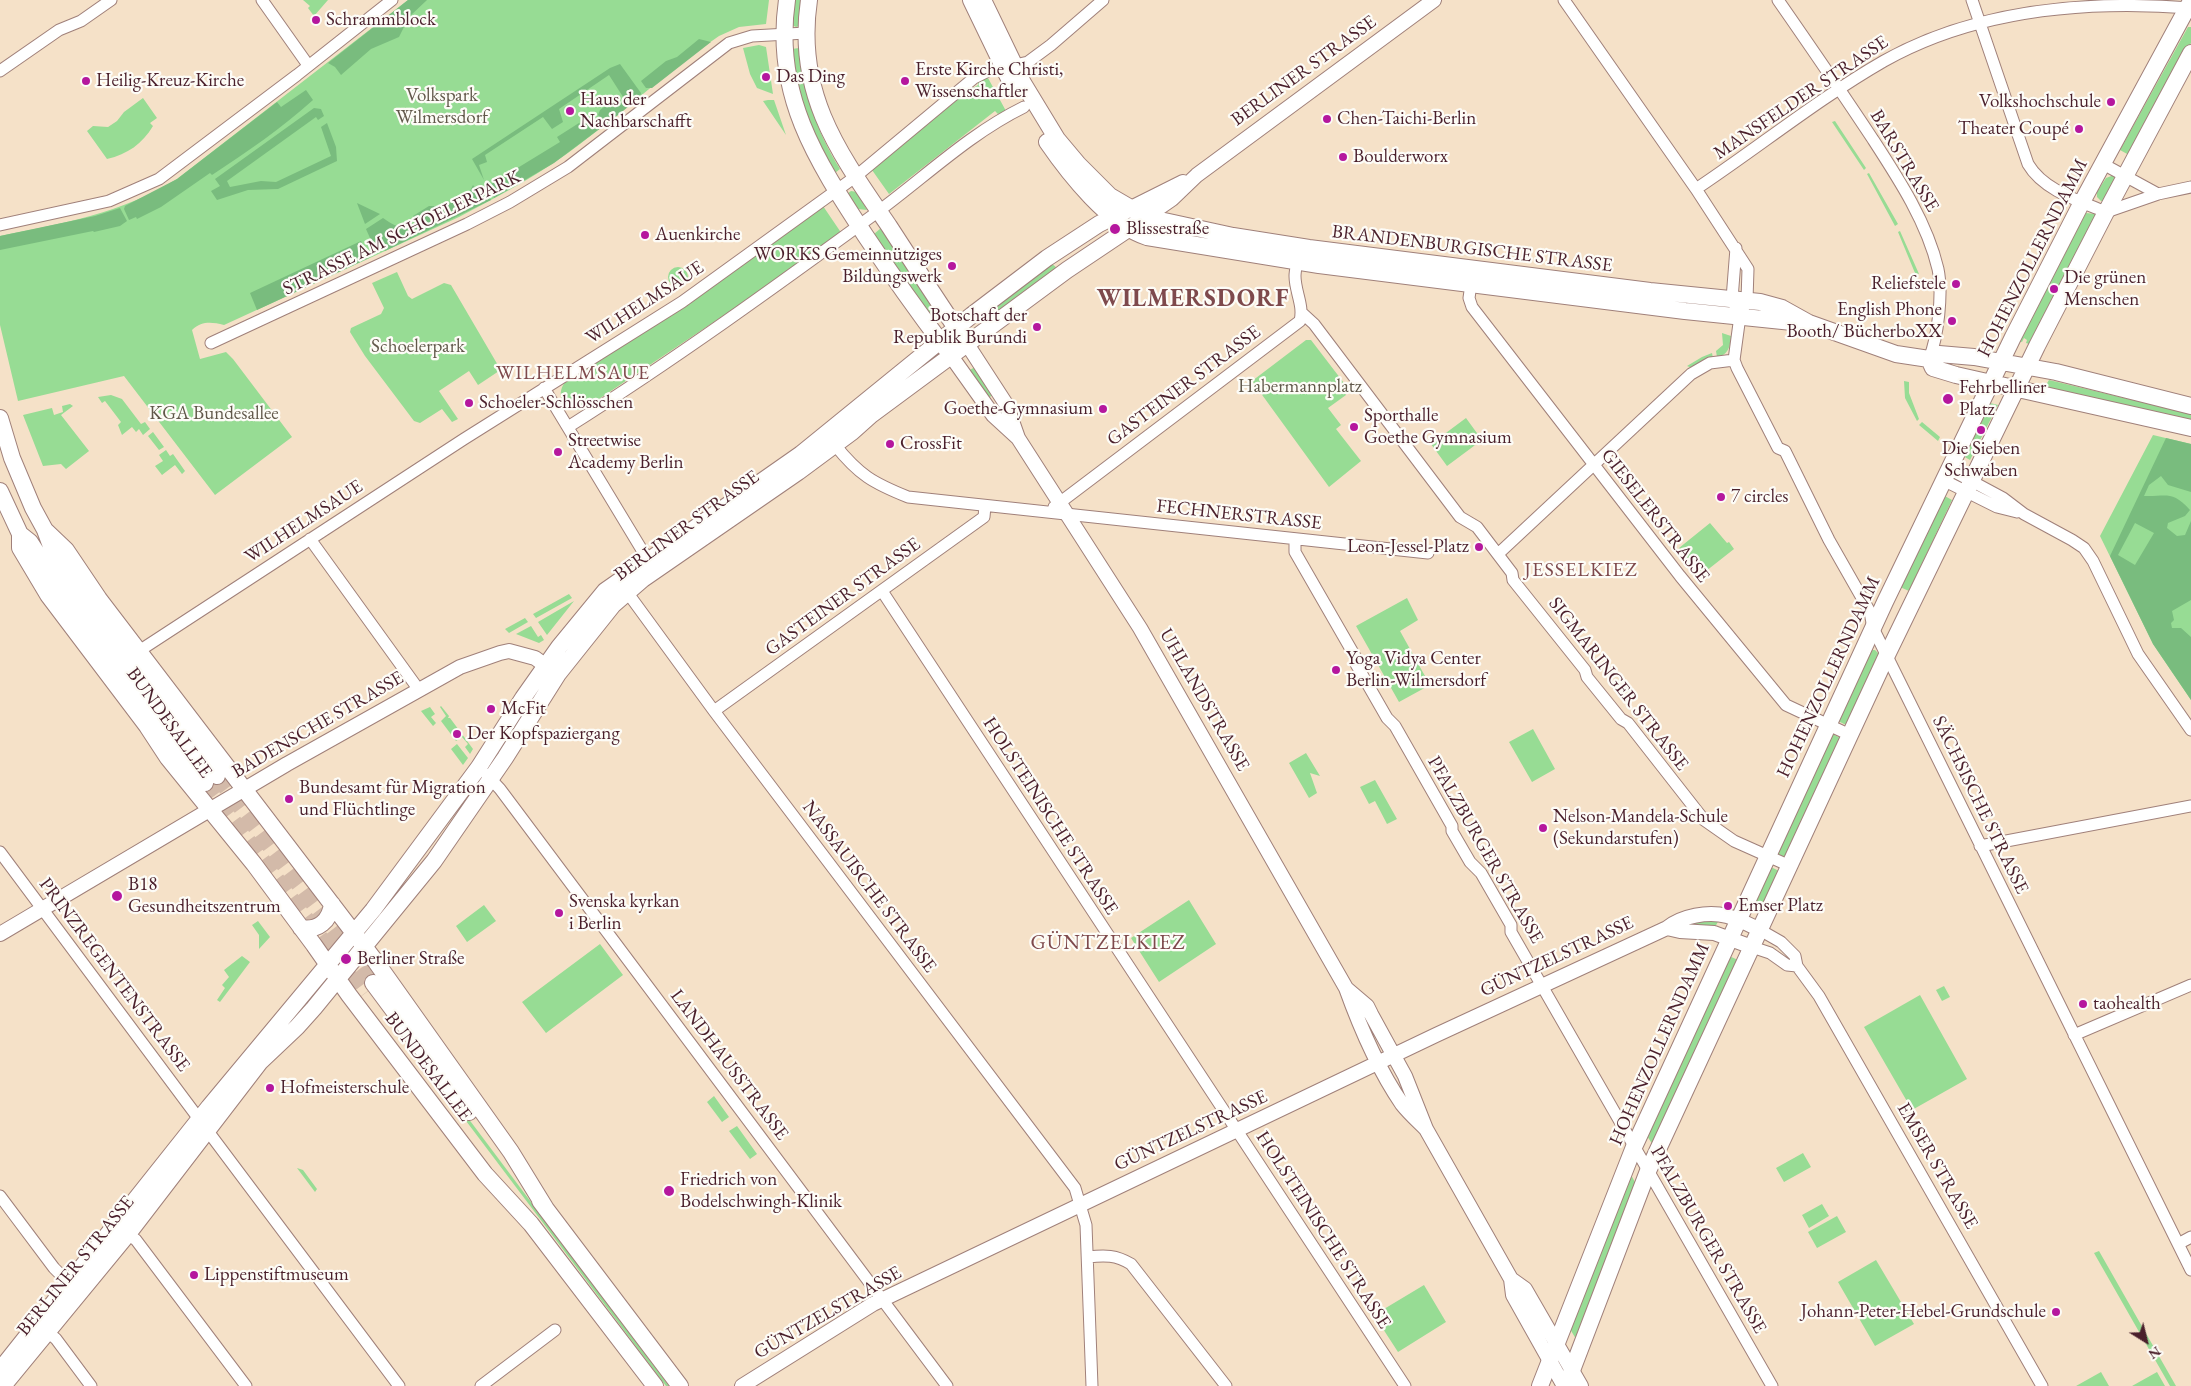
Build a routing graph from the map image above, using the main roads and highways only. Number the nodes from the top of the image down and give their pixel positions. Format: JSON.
{"nodes":[{"id":1,"x":787,"y":0,"type":"edge"},
{"id":2,"x":809,"y":0,"type":"edge"},
{"id":3,"x":971,"y":0,"type":"edge"},
{"id":4,"x":983,"y":0,"type":"edge"},
{"id":5,"x":2190,"y":5,"type":"edge"},
{"id":6,"x":2191,"y":53,"type":"edge"},
{"id":7,"x":1008,"y":67,"type":"junction"},
{"id":8,"x":1129,"y":209,"type":"junction"},
{"id":9,"x":1112,"y":217,"type":"junction"},
{"id":10,"x":1146,"y":217,"type":"junction"},
{"id":11,"x":1128,"y":229,"type":"junction"},
{"id":12,"x":1298,"y":254,"type":"junction"},
{"id":13,"x":1809,"y":324,"type":"junction"},
{"id":14,"x":956,"y":328,"type":"junction"},
{"id":15,"x":940,"y":341,"type":"junction"},
{"id":16,"x":967,"y":344,"type":"junction"},
{"id":17,"x":951,"y":356,"type":"junction"},
{"id":18,"x":1928,"y":359,"type":"junction"},
{"id":19,"x":2001,"y":362,"type":"junction"},
{"id":20,"x":2026,"y":367,"type":"junction"},
{"id":21,"x":1992,"y":383,"type":"junction"},
{"id":22,"x":2016,"y":388,"type":"junction"},
{"id":23,"x":2191,"y":406,"type":"edge"},
{"id":24,"x":0,"y":418,"type":"edge"},
{"id":25,"x":2191,"y":428,"type":"edge"},
{"id":26,"x":0,"y":491,"type":"edge"},
{"id":27,"x":5,"y":515,"type":"edge"},
{"id":28,"x":45,"y":530,"type":"junction"},
{"id":29,"x":20,"y":534,"type":"junction"},
{"id":30,"x":552,"y":670,"type":"junction"},
{"id":31,"x":332,"y":904,"type":"junction"},
{"id":32,"x":301,"y":928,"type":"junction"},
{"id":33,"x":354,"y":933,"type":"junction"},
{"id":34,"x":365,"y":948,"type":"junction"},
{"id":35,"x":328,"y":964,"type":"junction"},
{"id":36,"x":338,"y":980,"type":"junction"},
{"id":37,"x":203,"y":1125,"type":"junction"},
{"id":38,"x":546,"y":1209,"type":"junction"},
{"id":39,"x":531,"y":1224,"type":"junction"},
{"id":40,"x":75,"y":1288,"type":"junction"},
{"id":41,"x":0,"y":1370,"type":"edge"},
{"id":42,"x":3,"y":1386,"type":"edge"},
{"id":43,"x":656,"y":1386,"type":"edge"},
{"id":44,"x":680,"y":1386,"type":"edge"},
{"id":45,"x":1540,"y":1386,"type":"edge"},
{"id":46,"x":1565,"y":1386,"type":"edge"}],
"edges":[{"from":1,"to":15,"type":"main road","name":"UHLANDSTRASSE"},
{"from":2,"to":14,"type":"main road","name":"UHLANDSTRASSE"},
{"from":3,"to":7,"type":"main road"},
{"from":4,"to":7,"type":"main road"},
{"from":5,"to":19,"type":"main road","name":"HOHENZOLLERNDAMM"},
{"from":6,"to":20,"type":"main road"},
{"from":7,"to":8,"type":"main road"},
{"from":7,"to":9,"type":"main road"},
{"from":8,"to":9,"type":"main road","name":"BERLINER STRASSE"},
{"from":8,"to":10,"type":"main road","name":"BRANDENBURGISCHE STRASSE"},
{"from":9,"to":11,"type":"main road"},
{"from":9,"to":14,"type":"main road","name":"BERLINER STRASSE"},
{"from":10,"to":11,"type":"main road","name":"BERLINER STRASSE"},
{"from":10,"to":12,"type":"main road","name":"BRANDENBURGISCHE STRASSE"},
{"from":11,"to":12,"type":"main road","name":"BRANDENBURGISCHE STRASSE"},
{"from":11,"to":16,"type":"main road","name":"BERLINER STRASSE"},
{"from":12,"to":13,"type":"main road","name":"BRANDENBURGISCHE STRASSE"},
{"from":12,"to":13,"type":"main road","name":"BRANDENBURGISCHE STRASSE"},
{"from":13,"to":18,"type":"main road","name":"BRANDENBURGISCHE STRASSE"},
{"from":14,"to":15,"type":"main road","name":"BERLINER STRASSE"},
{"from":14,"to":16,"type":"main road","name":"UHLANDSTRASSE"},
{"from":15,"to":17,"type":"main road","name":"UHLANDSTRASSE"},
{"from":15,"to":30,"type":"main road","name":"BERLINER STRASSE"},
{"from":16,"to":17,"type":"main road","name":"BERLINER STRASSE"},
{"from":17,"to":30,"type":"main road","name":"BERLINER STRASSE"},
{"from":18,"to":19,"type":"main road"},
{"from":18,"to":21,"type":"main road"},
{"from":19,"to":20,"type":"main road"},
{"from":19,"to":21,"type":"main road","name":"HOHENZOLLERNDAMM"},
{"from":20,"to":22,"type":"main road"},
{"from":20,"to":23,"type":"main road"},
{"from":21,"to":22,"type":"main road"},
{"from":21,"to":45,"type":"main road","name":"HOHENZOLLERNDAMM"},
{"from":22,"to":25,"type":"main road"},
{"from":22,"to":46,"type":"main road"},
{"from":24,"to":28,"type":"main road","name":"BUNDESALLEE"},
{"from":26,"to":27,"type":"main road","name":"BUNDESALLEE"},
{"from":27,"to":29,"type":"main road","name":"BUNDESALLEE"},
{"from":28,"to":29,"type":"main road","name":"BUNDESALLEE"},
{"from":28,"to":31,"type":"main road","name":"BUNDESALLEE"},
{"from":29,"to":32,"type":"main road","name":"BUNDESALLEE"},
{"from":30,"to":33,"type":"main road","name":"BERLINER STRASSE"},
{"from":30,"to":34,"type":"main road","name":"BERLINER STRASSE"},
{"from":31,"to":32,"type":"main road"},
{"from":31,"to":33,"type":"main road","name":"BUNDESALLEE"},
{"from":32,"to":35,"type":"main road","name":"BUNDESALLEE"},
{"from":33,"to":34,"type":"main road","name":"BUNDESALLEE"},
{"from":33,"to":35,"type":"main road","name":"BERLINER STRASSE"},
{"from":34,"to":36,"type":"main road","name":"BERLINER STRASSE"},
{"from":34,"to":38,"type":"main road","name":"BUNDESALLEE"},
{"from":35,"to":36,"type":"main road","name":"BUNDESALLEE"},
{"from":35,"to":37,"type":"main road","name":"BERLINER STRASSE"},
{"from":36,"to":37,"type":"main road","name":"BERLINER STRASSE"},
{"from":36,"to":39,"type":"main road","name":"BUNDESALLEE"},
{"from":37,"to":40,"type":"main road","name":"BERLINER STRASSE"},
{"from":37,"to":40,"type":"main road","name":"BERLINER STRASSE"},
{"from":38,"to":39,"type":"main road","name":"BUNDESALLEE"},
{"from":38,"to":44,"type":"main road","name":"BUNDESALLEE"},
{"from":39,"to":43,"type":"main road","name":"BUNDESALLEE"},
{"from":40,"to":41,"type":"main road","name":"BERLINER STRASSE"},
{"from":40,"to":42,"type":"main road","name":"BERLINER STRASSE"}]}
